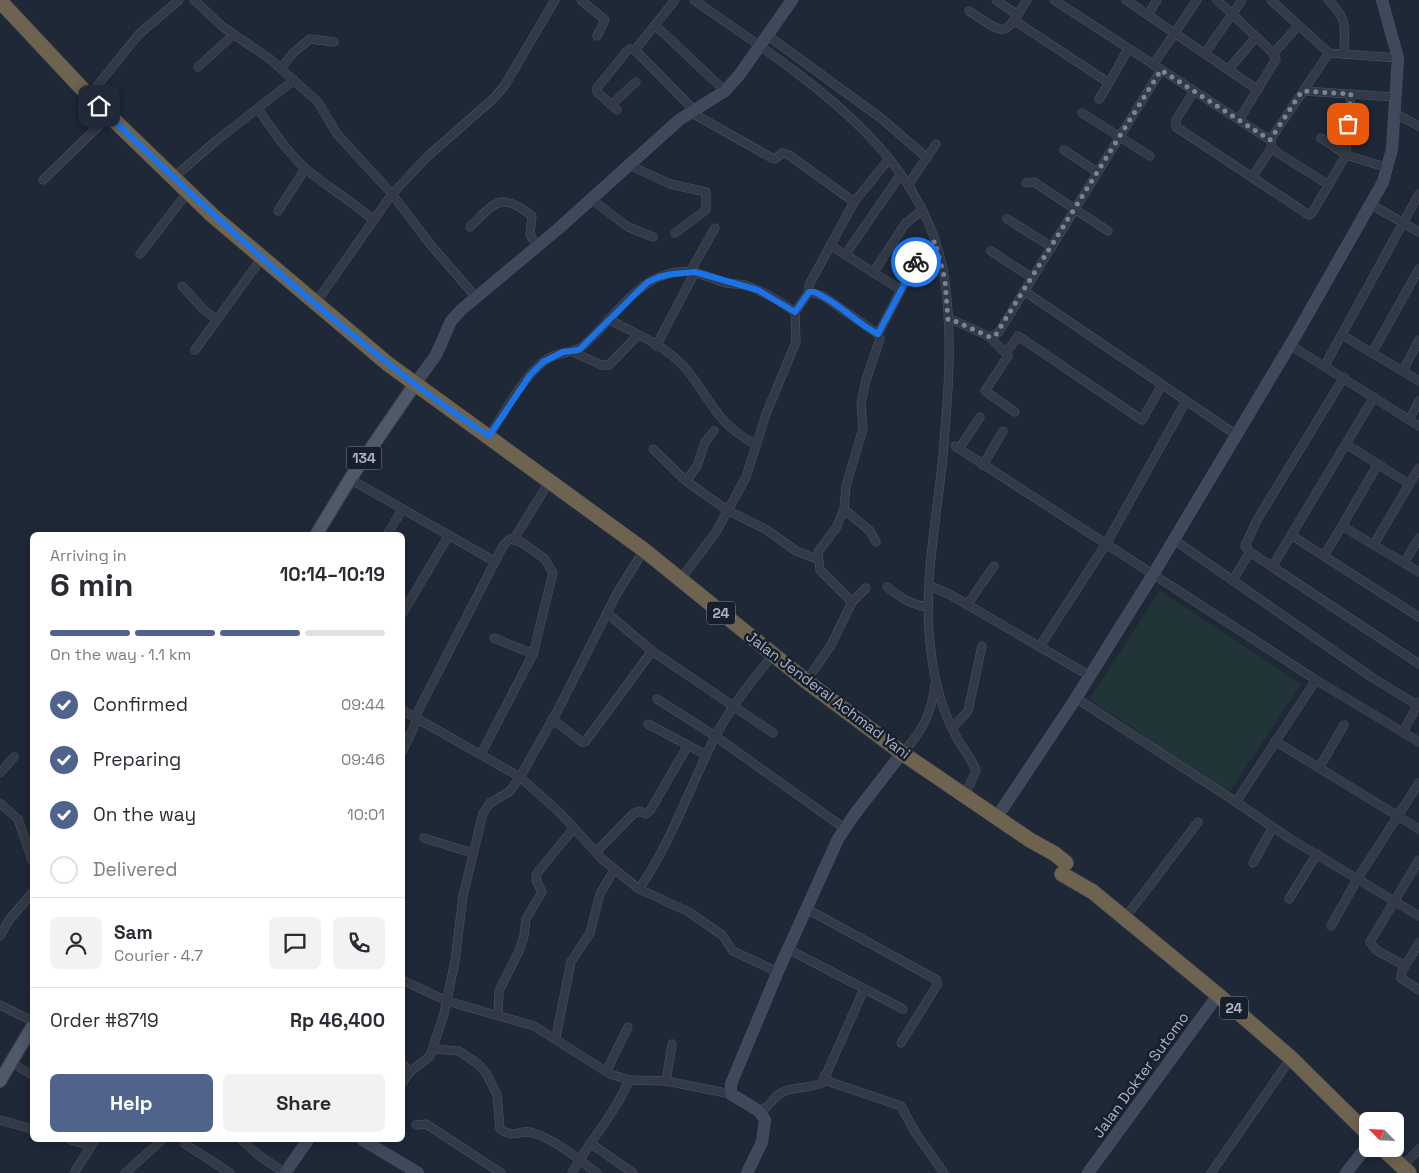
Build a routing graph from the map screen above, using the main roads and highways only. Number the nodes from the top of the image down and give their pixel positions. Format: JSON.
{"nodes":[{"id":1,"x":792,"y":0,"type":"edge"},
{"id":2,"x":1382,"y":0,"type":"edge"},
{"id":3,"x":0,"y":2,"type":"edge"},
{"id":4,"x":415,"y":384,"type":"junction"},
{"id":5,"x":318,"y":532,"type":"edge"},
{"id":6,"x":902,"y":753,"type":"junction"},
{"id":7,"x":997,"y":817,"type":"junction"},
{"id":8,"x":1218,"y":995,"type":"junction"},
{"id":9,"x":30,"y":1030,"type":"edge"},
{"id":10,"x":0,"y":1081,"type":"edge"},
{"id":11,"x":1359,"y":1125,"type":"edge"},
{"id":12,"x":307,"y":1142,"type":"edge"},
{"id":13,"x":366,"y":1142,"type":"edge"},
{"id":14,"x":1359,"y":1156,"type":"edge"},
{"id":15,"x":1392,"y":1158,"type":"edge"},
{"id":16,"x":1405,"y":1170,"type":"edge"},
{"id":17,"x":285,"y":1173,"type":"edge"},
{"id":18,"x":418,"y":1173,"type":"edge"},
{"id":19,"x":747,"y":1173,"type":"edge"},
{"id":20,"x":1088,"y":1173,"type":"edge"},
{"id":21,"x":1346,"y":1173,"type":"edge"}],
"edges":[{"from":1,"to":4,"type":"main road"},
{"from":2,"to":7,"type":"main road"},
{"from":3,"to":4,"type":"highway","number":"24"},
{"from":4,"to":5,"type":"main road","number":"134"},
{"from":4,"to":6,"type":"highway","name":"Jalan Jenderal Achmad Yani","number":"24"},
{"from":6,"to":7,"type":"highway","name":"Jalan Jenderal Achmad Yani","number":"24"},
{"from":6,"to":19,"type":"main road"},
{"from":7,"to":8,"type":"highway","name":"Jalan Jenderal Achmad Yani","number":"24"},
{"from":8,"to":11,"type":"highway","name":"Jalan Jenderal Achmad Yani","number":"24"},
{"from":8,"to":20,"type":"main road","name":"Jalan Dokter Sutomo"},
{"from":9,"to":10,"type":"main road"},
{"from":12,"to":17,"type":"main road"},
{"from":13,"to":18,"type":"main road"},
{"from":14,"to":21,"type":"main road"},
{"from":15,"to":16,"type":"highway"}]}
